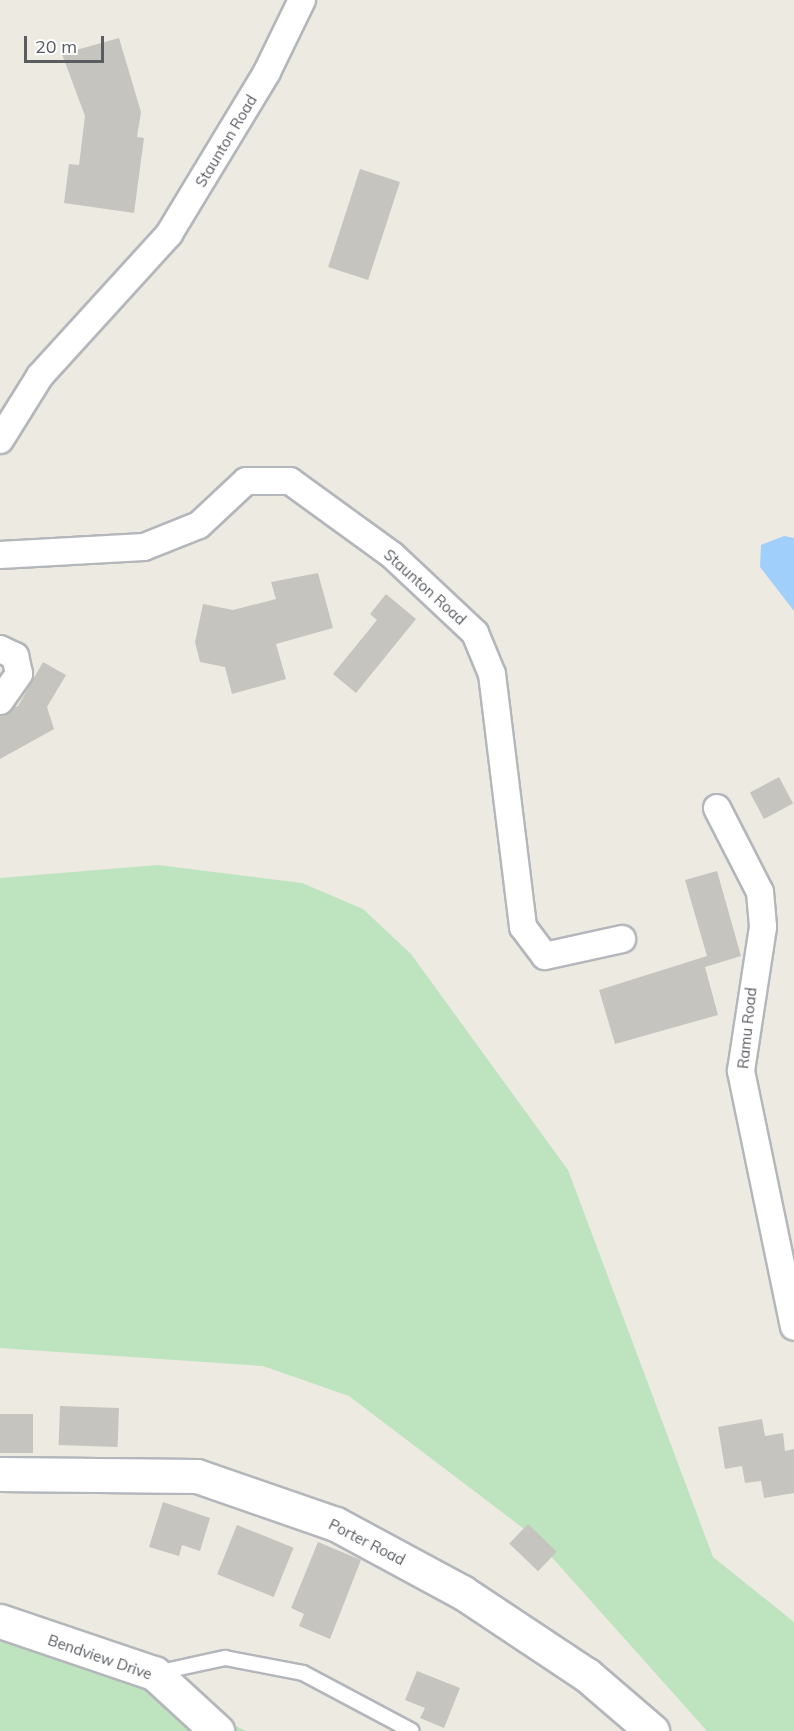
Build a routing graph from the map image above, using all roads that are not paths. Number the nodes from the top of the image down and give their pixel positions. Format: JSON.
{"nodes":[{"id":1,"x":302,"y":0,"type":"edge"},
{"id":2,"x":0,"y":440,"type":"edge"},
{"id":3,"x":0,"y":555,"type":"edge"},
{"id":4,"x":0,"y":649,"type":"edge"},
{"id":5,"x":0,"y":701,"type":"edge"},
{"id":6,"x":717,"y":807,"type":"dead end"},
{"id":7,"x":622,"y":939,"type":"dead end"},
{"id":8,"x":794,"y":1327,"type":"edge"},
{"id":9,"x":0,"y":1474,"type":"edge"},
{"id":10,"x":0,"y":1621,"type":"edge"},
{"id":11,"x":154,"y":1673,"type":"junction"},
{"id":12,"x":217,"y":1731,"type":"edge"},
{"id":13,"x":412,"y":1731,"type":"edge"},
{"id":14,"x":652,"y":1731,"type":"edge"}],
"edges":[{"from":1,"to":2,"type":"street","name":"Staunton Road"},
{"from":3,"to":7,"type":"street","name":"Staunton Road"},
{"from":4,"to":5,"type":"street"},
{"from":6,"to":8,"type":"street","name":"Ramu Road"},
{"from":9,"to":14,"type":"street","name":"Porter Road"},
{"from":10,"to":11,"type":"street","name":"Bendview Drive"},
{"from":11,"to":12,"type":"street","name":"Bendview Drive"},
{"from":11,"to":13,"type":"lane"}]}
